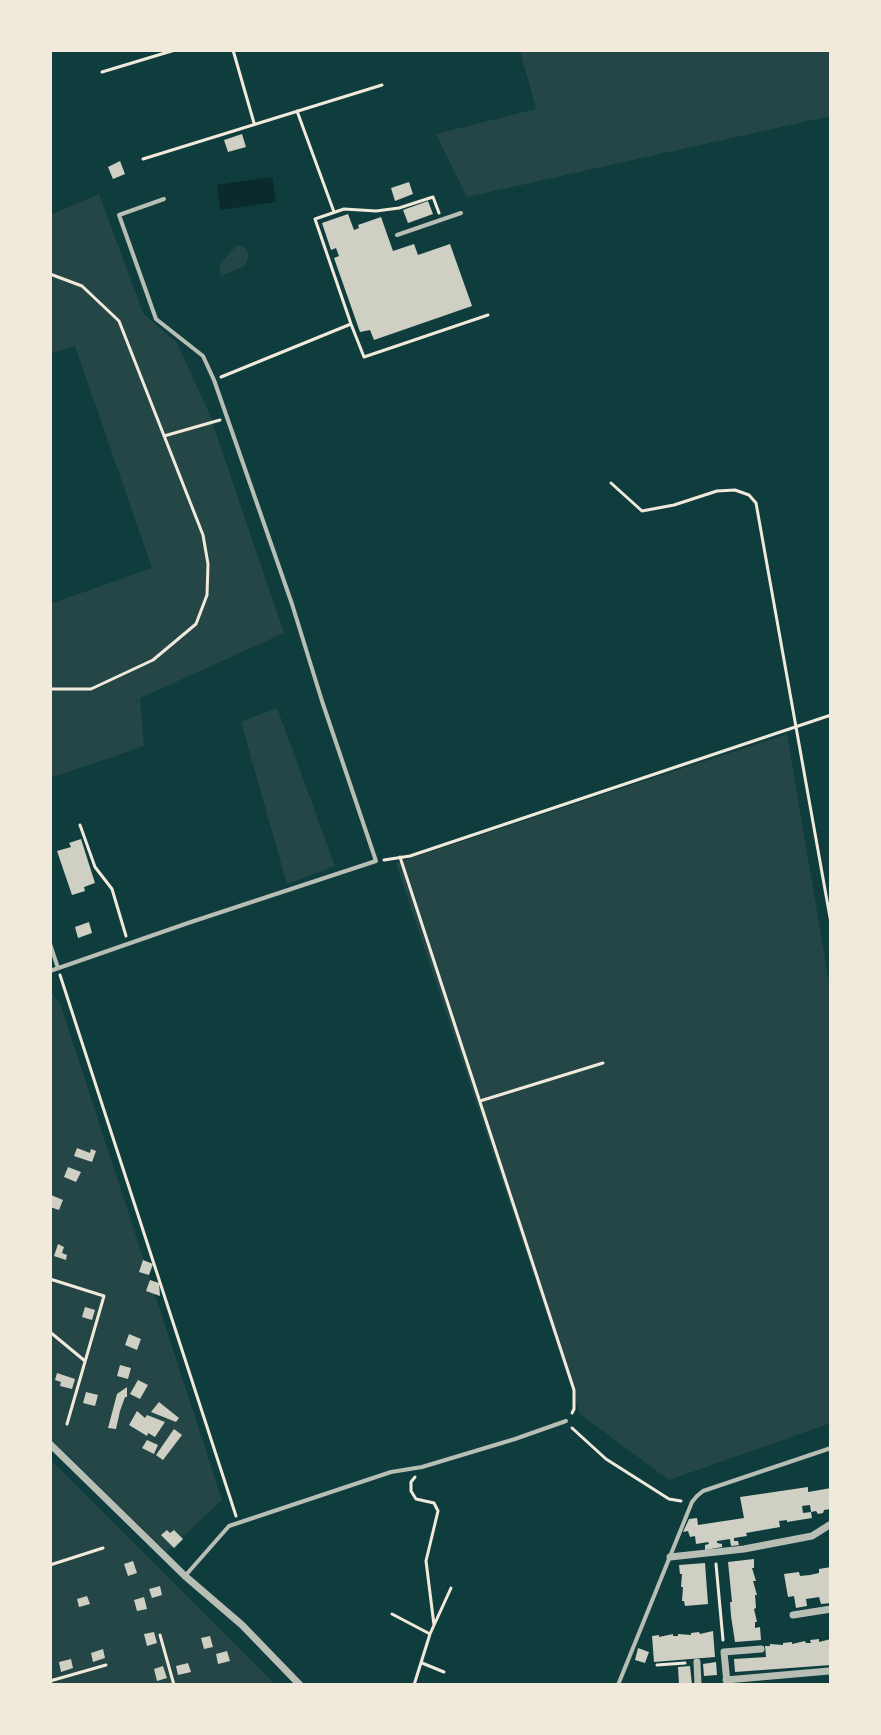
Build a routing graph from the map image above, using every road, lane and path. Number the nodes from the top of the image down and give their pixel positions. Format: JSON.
{"nodes":[{"id":1,"x":175,"y":50,"type":"edge"},
{"id":2,"x":233,"y":50,"type":"edge"},
{"id":3,"x":102,"y":72,"type":"dead end"},
{"id":4,"x":382,"y":85,"type":"dead end"},
{"id":5,"x":297,"y":111,"type":"junction"},
{"id":6,"x":254,"y":125,"type":"junction"},
{"id":7,"x":143,"y":159,"type":"dead end"},
{"id":8,"x":164,"y":199,"type":"dead end"},
{"id":9,"x":334,"y":212,"type":"junction"},
{"id":10,"x":461,"y":213,"type":"dead end"},
{"id":11,"x":442,"y":219,"type":"junction"},
{"id":12,"x":397,"y":235,"type":"dead end"},
{"id":13,"x":50,"y":274,"type":"edge"},
{"id":14,"x":488,"y":315,"type":"dead end"},
{"id":15,"x":351,"y":324,"type":"junction"},
{"id":16,"x":214,"y":380,"type":"junction"},
{"id":17,"x":228,"y":417,"type":"junction"},
{"id":18,"x":164,"y":436,"type":"junction"},
{"id":19,"x":611,"y":483,"type":"dead end"},
{"id":20,"x":50,"y":689,"type":"edge"},
{"id":21,"x":831,"y":715,"type":"edge"},
{"id":22,"x":795,"y":726,"type":"junction"},
{"id":23,"x":80,"y":825,"type":"dead end"},
{"id":24,"x":400,"y":857,"type":"junction"},
{"id":25,"x":376,"y":861,"type":"junction"},
{"id":26,"x":831,"y":923,"type":"edge"},
{"id":27,"x":50,"y":944,"type":"edge"},
{"id":28,"x":129,"y":944,"type":"junction"},
{"id":29,"x":58,"y":968,"type":"junction"},
{"id":30,"x":50,"y":971,"type":"edge"},
{"id":31,"x":603,"y":1063,"type":"dead end"},
{"id":32,"x":480,"y":1102,"type":"junction"},
{"id":33,"x":50,"y":1279,"type":"edge"},
{"id":34,"x":50,"y":1332,"type":"edge"},
{"id":35,"x":85,"y":1361,"type":"junction"},
{"id":36,"x":566,"y":1421,"type":"junction"},
{"id":37,"x":67,"y":1424,"type":"dead end"},
{"id":38,"x":50,"y":1444,"type":"edge"},
{"id":39,"x":831,"y":1448,"type":"edge"},
{"id":40,"x":422,"y":1467,"type":"junction"},
{"id":41,"x":692,"y":1502,"type":"junction"},
{"id":42,"x":238,"y":1524,"type":"junction"},
{"id":43,"x":831,"y":1524,"type":"edge"},
{"id":44,"x":103,"y":1548,"type":"dead end"},
{"id":45,"x":715,"y":1553,"type":"junction"},
{"id":46,"x":670,"y":1557,"type":"junction"},
{"id":47,"x":50,"y":1565,"type":"edge"},
{"id":48,"x":185,"y":1576,"type":"junction"},
{"id":49,"x":451,"y":1588,"type":"dead end"},
{"id":50,"x":831,"y":1609,"type":"edge"},
{"id":51,"x":392,"y":1614,"type":"dead end"},
{"id":52,"x":793,"y":1615,"type":"dead end"},
{"id":53,"x":434,"y":1625,"type":"junction"},
{"id":54,"x":430,"y":1634,"type":"junction"},
{"id":55,"x":160,"y":1635,"type":"dead end"},
{"id":56,"x":761,"y":1649,"type":"dead end"},
{"id":57,"x":724,"y":1652,"type":"junction"},
{"id":58,"x":421,"y":1662,"type":"junction"},
{"id":59,"x":697,"y":1662,"type":"dead end"},
{"id":60,"x":106,"y":1665,"type":"dead end"},
{"id":61,"x":829,"y":1671,"type":"dead end"},
{"id":62,"x":444,"y":1672,"type":"dead end"},
{"id":63,"x":50,"y":1681,"type":"edge"},
{"id":64,"x":727,"y":1683,"type":"edge"},
{"id":65,"x":174,"y":1685,"type":"edge"},
{"id":66,"x":300,"y":1685,"type":"edge"},
{"id":67,"x":414,"y":1685,"type":"edge"},
{"id":68,"x":618,"y":1685,"type":"edge"},
{"id":69,"x":698,"y":1685,"type":"edge"}],
"edges":[{"from":1,"to":3,"type":"path"},
{"from":2,"to":6,"type":"path"},
{"from":4,"to":5,"type":"path"},
{"from":5,"to":6,"type":"path"},
{"from":5,"to":9,"type":"path"},
{"from":6,"to":7,"type":"path"},
{"from":8,"to":16,"type":"lane"},
{"from":9,"to":11,"type":"path"},
{"from":9,"to":15,"type":"path"},
{"from":10,"to":11,"type":"lane"},
{"from":11,"to":12,"type":"lane"},
{"from":13,"to":18,"type":"path"},
{"from":14,"to":15,"type":"path"},
{"from":15,"to":16,"type":"path"},
{"from":16,"to":17,"type":"lane"},
{"from":17,"to":18,"type":"path"},
{"from":17,"to":25,"type":"lane"},
{"from":18,"to":20,"type":"path"},
{"from":19,"to":22,"type":"path"},
{"from":21,"to":22,"type":"path"},
{"from":22,"to":24,"type":"path"},
{"from":22,"to":26,"type":"path"},
{"from":23,"to":28,"type":"path"},
{"from":24,"to":25,"type":"path"},
{"from":24,"to":32,"type":"path"},
{"from":25,"to":28,"type":"lane"},
{"from":27,"to":29,"type":"lane"},
{"from":28,"to":29,"type":"lane"},
{"from":29,"to":30,"type":"lane"},
{"from":29,"to":42,"type":"path"},
{"from":31,"to":32,"type":"path"},
{"from":32,"to":36,"type":"path"},
{"from":33,"to":35,"type":"path"},
{"from":34,"to":35,"type":"path"},
{"from":35,"to":37,"type":"path"},
{"from":36,"to":40,"type":"lane"},
{"from":36,"to":41,"type":"path"},
{"from":38,"to":48,"type":"street"},
{"from":39,"to":41,"type":"lane"},
{"from":40,"to":42,"type":"lane"},
{"from":40,"to":53,"type":"path"},
{"from":41,"to":46,"type":"lane"},
{"from":42,"to":48,"type":"lane"},
{"from":43,"to":45,"type":"street"},
{"from":44,"to":47,"type":"path"},
{"from":45,"to":46,"type":"street"},
{"from":45,"to":57,"type":"path"},
{"from":46,"to":68,"type":"lane"},
{"from":48,"to":66,"type":"street"},
{"from":49,"to":53,"type":"path"},
{"from":50,"to":52,"type":"street"},
{"from":51,"to":54,"type":"path"},
{"from":53,"to":54,"type":"path"},
{"from":54,"to":58,"type":"path"},
{"from":55,"to":65,"type":"path"},
{"from":56,"to":57,"type":"street"},
{"from":57,"to":64,"type":"street"},
{"from":58,"to":62,"type":"path"},
{"from":58,"to":67,"type":"path"},
{"from":59,"to":69,"type":"street"},
{"from":60,"to":63,"type":"path"},
{"from":61,"to":64,"type":"street"}]}
